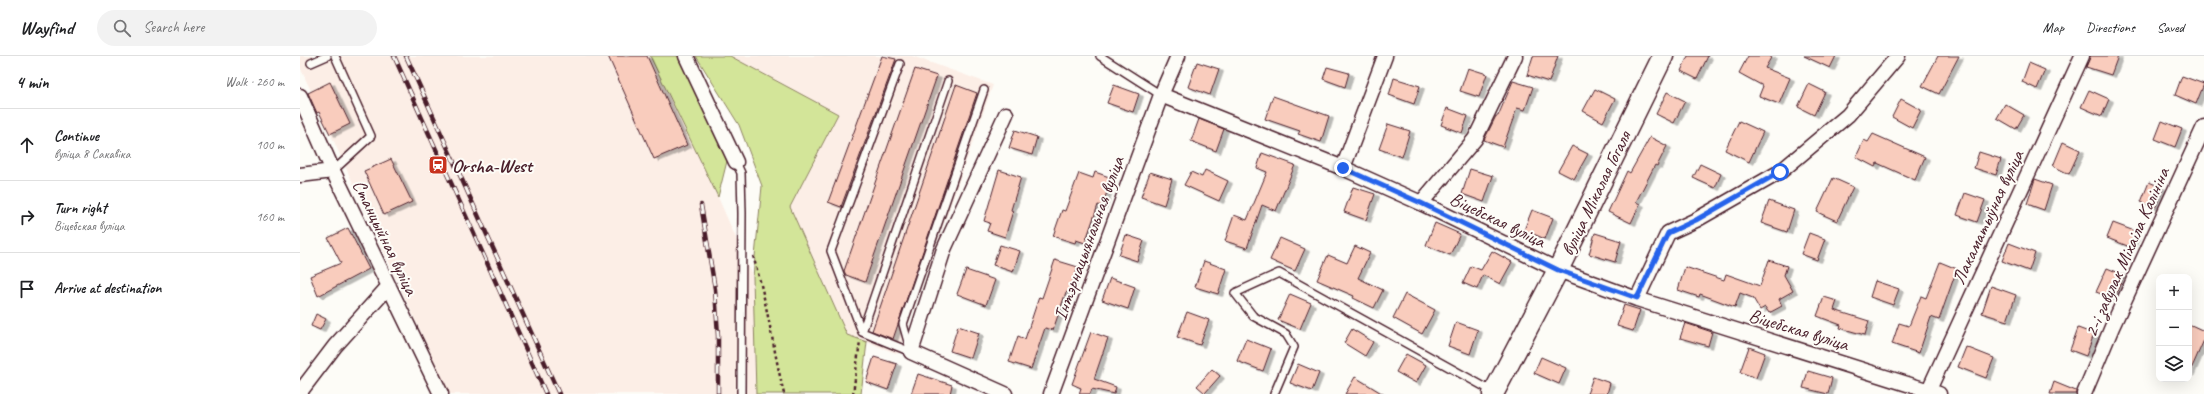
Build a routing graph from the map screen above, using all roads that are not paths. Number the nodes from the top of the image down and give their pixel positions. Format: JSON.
{"nodes":[{"id":1,"x":327,"y":56,"type":"edge"},
{"id":2,"x":335,"y":56,"type":"edge"},
{"id":3,"x":686,"y":56,"type":"edge"},
{"id":4,"x":1100,"y":56,"type":"edge"},
{"id":5,"x":1178,"y":56,"type":"edge"},
{"id":6,"x":1385,"y":56,"type":"edge"},
{"id":7,"x":1515,"y":56,"type":"edge"},
{"id":8,"x":1663,"y":56,"type":"edge"},
{"id":9,"x":1898,"y":56,"type":"edge"},
{"id":10,"x":2082,"y":56,"type":"edge"},
{"id":11,"x":311,"y":63,"type":"dead end"},
{"id":12,"x":900,"y":64,"type":"dead end"},
{"id":13,"x":948,"y":81,"type":"dead end"},
{"id":14,"x":984,"y":90,"type":"dead end"},
{"id":15,"x":300,"y":96,"type":"edge"},
{"id":16,"x":1161,"y":96,"type":"junction"},
{"id":17,"x":1006,"y":114,"type":"dead end"},
{"id":18,"x":2204,"y":126,"type":"edge"},
{"id":19,"x":736,"y":162,"type":"joint"},
{"id":20,"x":1343,"y":168,"type":"junction"},
{"id":21,"x":333,"y":170,"type":"junction"},
{"id":22,"x":300,"y":175,"type":"edge"},
{"id":23,"x":1421,"y":203,"type":"junction"},
{"id":24,"x":1558,"y":270,"type":"junction"},
{"id":25,"x":389,"y":286,"type":"junction"},
{"id":26,"x":1637,"y":298,"type":"junction"},
{"id":27,"x":862,"y":332,"type":"junction"},
{"id":28,"x":911,"y":352,"type":"junction"},
{"id":29,"x":300,"y":392,"type":"edge"},
{"id":30,"x":1494,"y":393,"type":"edge"},
{"id":31,"x":1932,"y":393,"type":"edge"},
{"id":32,"x":441,"y":394,"type":"edge"},
{"id":33,"x":741,"y":394,"type":"edge"},
{"id":34,"x":1005,"y":394,"type":"edge"},
{"id":35,"x":1051,"y":394,"type":"edge"},
{"id":36,"x":1274,"y":394,"type":"edge"},
{"id":37,"x":2084,"y":394,"type":"edge"}],
"edges":[{"from":1,"to":11,"type":"lane"},
{"from":2,"to":21,"type":"lane"},
{"from":3,"to":19,"type":"street"},
{"from":4,"to":16,"type":"lane"},
{"from":5,"to":16,"type":"street","name":"Інтэрнацыянальная вуліца"},
{"from":6,"to":20,"type":"street"},
{"from":7,"to":23,"type":"street"},
{"from":8,"to":24,"type":"street","name":"вуліца Мікалая Гогаля"},
{"from":9,"to":26,"type":"street"},
{"from":10,"to":31,"type":"street","name":"Лакаматыўная вуліца"},
{"from":12,"to":27,"type":"lane"},
{"from":13,"to":27,"type":"lane"},
{"from":14,"to":28,"type":"lane"},
{"from":15,"to":21,"type":"street","name":"Станцыйная вуліца"},
{"from":16,"to":20,"type":"street","name":"Віцебская вуліца"},
{"from":16,"to":35,"type":"street","name":"Інтэрнацыянальная вуліца"},
{"from":17,"to":28,"type":"street"},
{"from":18,"to":37,"type":"street","name":"2-і завулак Міхаіла Калініна"},
{"from":19,"to":33,"type":"lane"},
{"from":20,"to":23,"type":"street","name":"Віцебская вуліца"},
{"from":21,"to":22,"type":"street"},
{"from":21,"to":25,"type":"street","name":"Станцыйная вуліца"},
{"from":23,"to":24,"type":"street","name":"Віцебская вуліца"},
{"from":24,"to":26,"type":"street","name":"Віцебская вуліца"},
{"from":24,"to":30,"type":"street","name":"вуліца Мікалая Гогаля"},
{"from":25,"to":29,"type":"street"},
{"from":25,"to":32,"type":"street","name":"Станцыйная вуліца"},
{"from":26,"to":31,"type":"street","name":"Віцебская вуліца"},
{"from":27,"to":28,"type":"lane"},
{"from":28,"to":34,"type":"street"},
{"from":30,"to":36,"type":"lane"}]}
